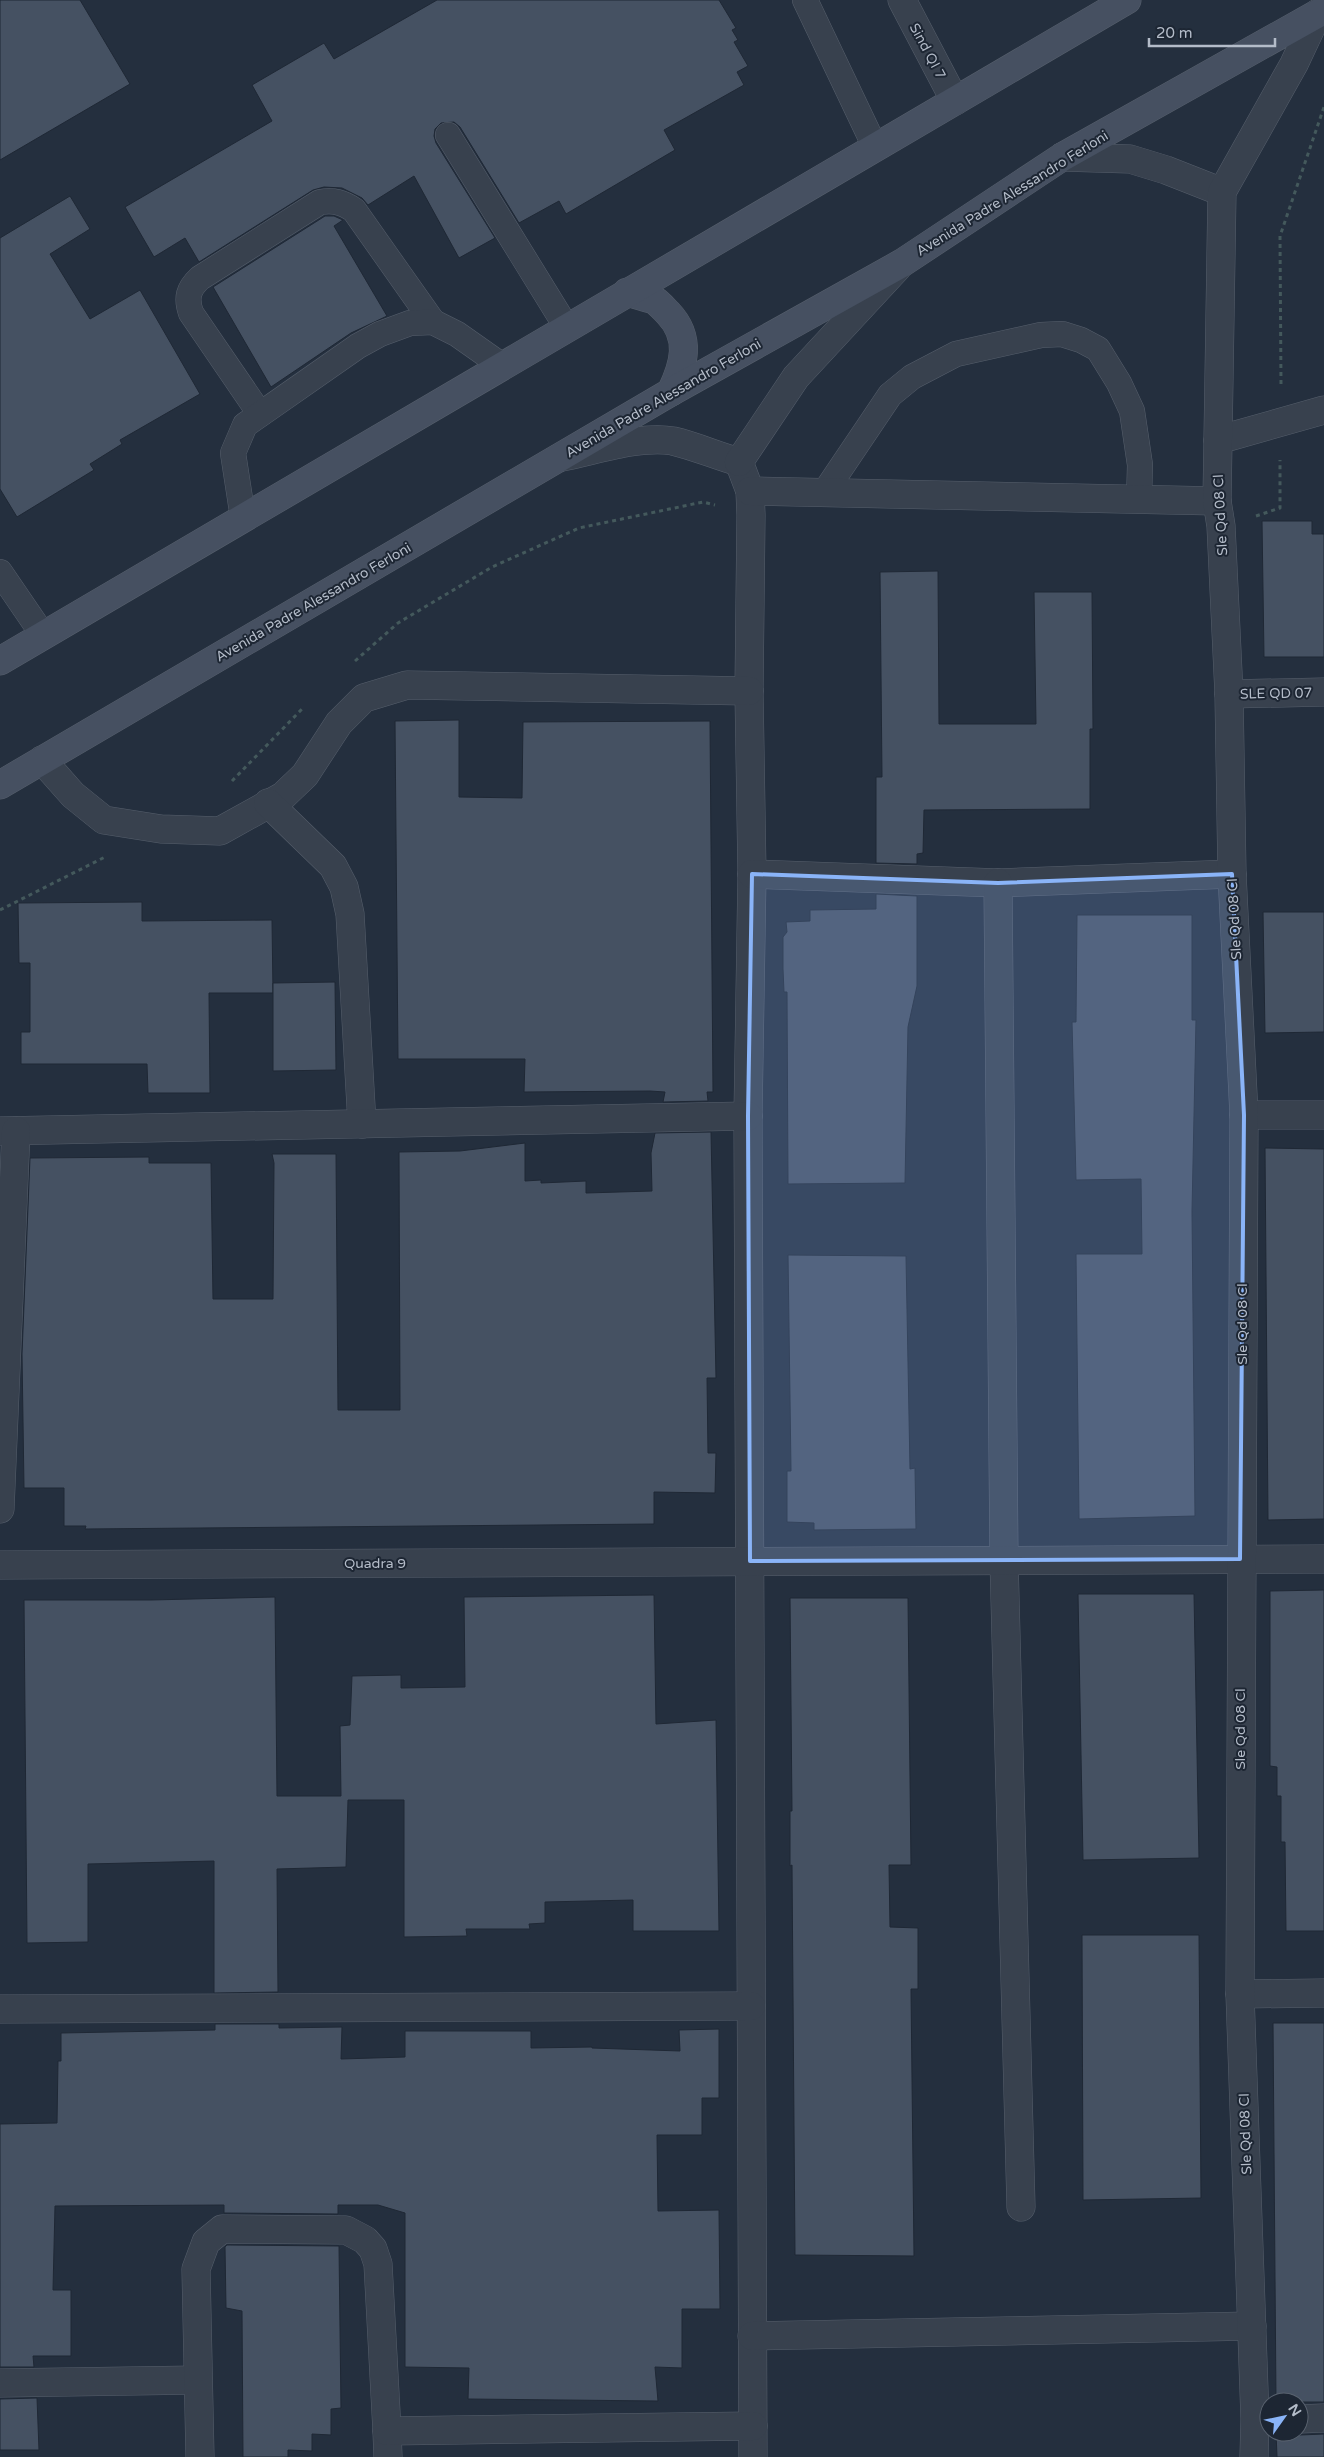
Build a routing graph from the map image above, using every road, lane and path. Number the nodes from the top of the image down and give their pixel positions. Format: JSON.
{"nodes":[{"id":1,"x":805,"y":0,"type":"edge"},
{"id":2,"x":902,"y":0,"type":"edge"},
{"id":3,"x":1127,"y":0,"type":"edge"},
{"id":4,"x":1321,"y":11,"type":"edge"},
{"id":5,"x":954,"y":101,"type":"junction"},
{"id":6,"x":448,"y":135,"type":"dead end"},
{"id":7,"x":874,"y":147,"type":"junction"},
{"id":8,"x":1062,"y":157,"type":"junction"},
{"id":9,"x":1222,"y":192,"type":"junction"},
{"id":10,"x":902,"y":263,"type":"junction"},
{"id":11,"x":627,"y":292,"type":"junction"},
{"id":12,"x":433,"y":322,"type":"junction"},
{"id":13,"x":567,"y":328,"type":"junction"},
{"id":14,"x":501,"y":365,"type":"junction"},
{"id":15,"x":671,"y":392,"type":"junction"},
{"id":16,"x":1324,"y":410,"type":"edge"},
{"id":17,"x":260,"y":414,"type":"junction"},
{"id":18,"x":1218,"y":440,"type":"junction"},
{"id":19,"x":558,"y":458,"type":"junction"},
{"id":20,"x":739,"y":462,"type":"junction"},
{"id":21,"x":750,"y":492,"type":"junction"},
{"id":22,"x":824,"y":493,"type":"junction"},
{"id":23,"x":1139,"y":500,"type":"junction"},
{"id":24,"x":1217,"y":501,"type":"junction"},
{"id":25,"x":242,"y":518,"type":"junction"},
{"id":26,"x":0,"y":572,"type":"edge"},
{"id":27,"x":43,"y":635,"type":"junction"},
{"id":28,"x":0,"y":661,"type":"edge"},
{"id":29,"x":749,"y":691,"type":"junction"},
{"id":30,"x":1324,"y":692,"type":"edge"},
{"id":31,"x":1229,"y":694,"type":"junction"},
{"id":32,"x":42,"y":760,"type":"junction"},
{"id":33,"x":0,"y":785,"type":"edge"},
{"id":34,"x":268,"y":803,"type":"junction"},
{"id":35,"x":752,"y":874,"type":"junction"},
{"id":36,"x":1232,"y":874,"type":"junction"},
{"id":37,"x":998,"y":882,"type":"junction"},
{"id":38,"x":1244,"y":1115,"type":"junction"},
{"id":39,"x":1324,"y":1115,"type":"edge"},
{"id":40,"x":748,"y":1116,"type":"junction"},
{"id":41,"x":362,"y":1124,"type":"junction"},
{"id":42,"x":8,"y":1131,"type":"edge"},
{"id":43,"x":0,"y":1509,"type":"edge"},
{"id":44,"x":1240,"y":1559,"type":"junction"},
{"id":45,"x":1324,"y":1559,"type":"edge"},
{"id":46,"x":1004,"y":1560,"type":"junction"},
{"id":47,"x":750,"y":1561,"type":"junction"},
{"id":48,"x":0,"y":1565,"type":"edge"},
{"id":49,"x":1324,"y":1993,"type":"edge"},
{"id":50,"x":1240,"y":1994,"type":"junction"},
{"id":51,"x":751,"y":2006,"type":"junction"},
{"id":52,"x":0,"y":2008,"type":"edge"},
{"id":53,"x":1021,"y":2207,"type":"dead end"},
{"id":54,"x":1252,"y":2326,"type":"junction"},
{"id":55,"x":752,"y":2336,"type":"junction"},
{"id":56,"x":197,"y":2380,"type":"junction"},
{"id":57,"x":0,"y":2383,"type":"edge"},
{"id":58,"x":1259,"y":2392,"type":"edge"},
{"id":59,"x":1309,"y":2418,"type":"edge"},
{"id":60,"x":1324,"y":2418,"type":"edge"},
{"id":61,"x":753,"y":2426,"type":"junction"},
{"id":62,"x":1259,"y":2433,"type":"edge"},
{"id":63,"x":387,"y":2444,"type":"edge"},
{"id":64,"x":200,"y":2457,"type":"edge"},
{"id":65,"x":753,"y":2457,"type":"edge"},
{"id":66,"x":1254,"y":2457,"type":"edge"}],
"edges":[{"from":1,"to":7,"type":"lane"},
{"from":2,"to":5,"type":"street","name":"Sind QI 7"},
{"from":3,"to":5,"type":"main road"},
{"from":4,"to":8,"type":"main road","name":"Avenida Padre Alessandro Ferloni"},
{"from":4,"to":9,"type":"street"},
{"from":5,"to":7,"type":"main road"},
{"from":6,"to":13,"type":"lane"},
{"from":7,"to":11,"type":"main road"},
{"from":8,"to":9,"type":"street"},
{"from":8,"to":10,"type":"main road","name":"Avenida Padre Alessandro Ferloni"},
{"from":9,"to":18,"type":"street","name":"Sle Qd 08 Cl"},
{"from":10,"to":15,"type":"main road","name":"Avenida Padre Alessandro Ferloni"},
{"from":10,"to":20,"type":"street"},
{"from":11,"to":13,"type":"main road"},
{"from":11,"to":15,"type":"main road"},
{"from":12,"to":14,"type":"lane"},
{"from":12,"to":17,"type":"lane"},
{"from":12,"to":17,"type":"lane"},
{"from":13,"to":14,"type":"main road"},
{"from":14,"to":25,"type":"main road"},
{"from":15,"to":19,"type":"main road","name":"Avenida Padre Alessandro Ferloni"},
{"from":16,"to":18,"type":"street"},
{"from":17,"to":25,"type":"lane"},
{"from":18,"to":24,"type":"street","name":"Sle Qd 08 Cl"},
{"from":19,"to":20,"type":"street"},
{"from":19,"to":32,"type":"main road","name":"Avenida Padre Alessandro Ferloni"},
{"from":20,"to":21,"type":"street"},
{"from":21,"to":22,"type":"street"},
{"from":21,"to":29,"type":"street"},
{"from":22,"to":23,"type":"street"},
{"from":22,"to":23,"type":"lane"},
{"from":23,"to":24,"type":"street"},
{"from":24,"to":31,"type":"street","name":"Sle Qd 08 Cl"},
{"from":25,"to":27,"type":"main road"},
{"from":26,"to":27,"type":"lane"},
{"from":27,"to":28,"type":"main road"},
{"from":29,"to":34,"type":"street"},
{"from":29,"to":35,"type":"street"},
{"from":30,"to":31,"type":"street","name":"SLE QD 07"},
{"from":31,"to":36,"type":"street","name":"Sle Qd 08 Cl"},
{"from":32,"to":33,"type":"main road","name":"Avenida Padre Alessandro Ferloni"},
{"from":32,"to":34,"type":"street"},
{"from":34,"to":41,"type":"street"},
{"from":35,"to":37,"type":"street"},
{"from":35,"to":40,"type":"street"},
{"from":36,"to":37,"type":"street"},
{"from":36,"to":38,"type":"street","name":"Sle Qd 08 Cl"},
{"from":37,"to":46,"type":"street"},
{"from":38,"to":39,"type":"street"},
{"from":38,"to":44,"type":"street","name":"Sle Qd 08 Cl"},
{"from":40,"to":41,"type":"street"},
{"from":40,"to":47,"type":"street"},
{"from":41,"to":42,"type":"street"},
{"from":42,"to":43,"type":"street"},
{"from":44,"to":45,"type":"street","name":"Quadra 9"},
{"from":44,"to":46,"type":"street","name":"Quadra 9"},
{"from":44,"to":50,"type":"street","name":"Sle Qd 08 Cl"},
{"from":46,"to":47,"type":"street","name":"Quadra 9"},
{"from":46,"to":53,"type":"street"},
{"from":47,"to":48,"type":"street","name":"Quadra 9"},
{"from":47,"to":51,"type":"street"},
{"from":49,"to":50,"type":"street"},
{"from":50,"to":54,"type":"street","name":"Sle Qd 08 Cl"},
{"from":51,"to":52,"type":"street"},
{"from":51,"to":55,"type":"street"},
{"from":54,"to":55,"type":"street"},
{"from":54,"to":58,"type":"street","name":"Sle Qd 08 Cl"},
{"from":55,"to":61,"type":"street"},
{"from":56,"to":57,"type":"street"},
{"from":56,"to":63,"type":"street"},
{"from":56,"to":64,"type":"street"},
{"from":59,"to":60,"type":"street"},
{"from":61,"to":63,"type":"street"},
{"from":61,"to":65,"type":"street"},
{"from":62,"to":66,"type":"street","name":"Sle Qd 08 Cl"}]}
